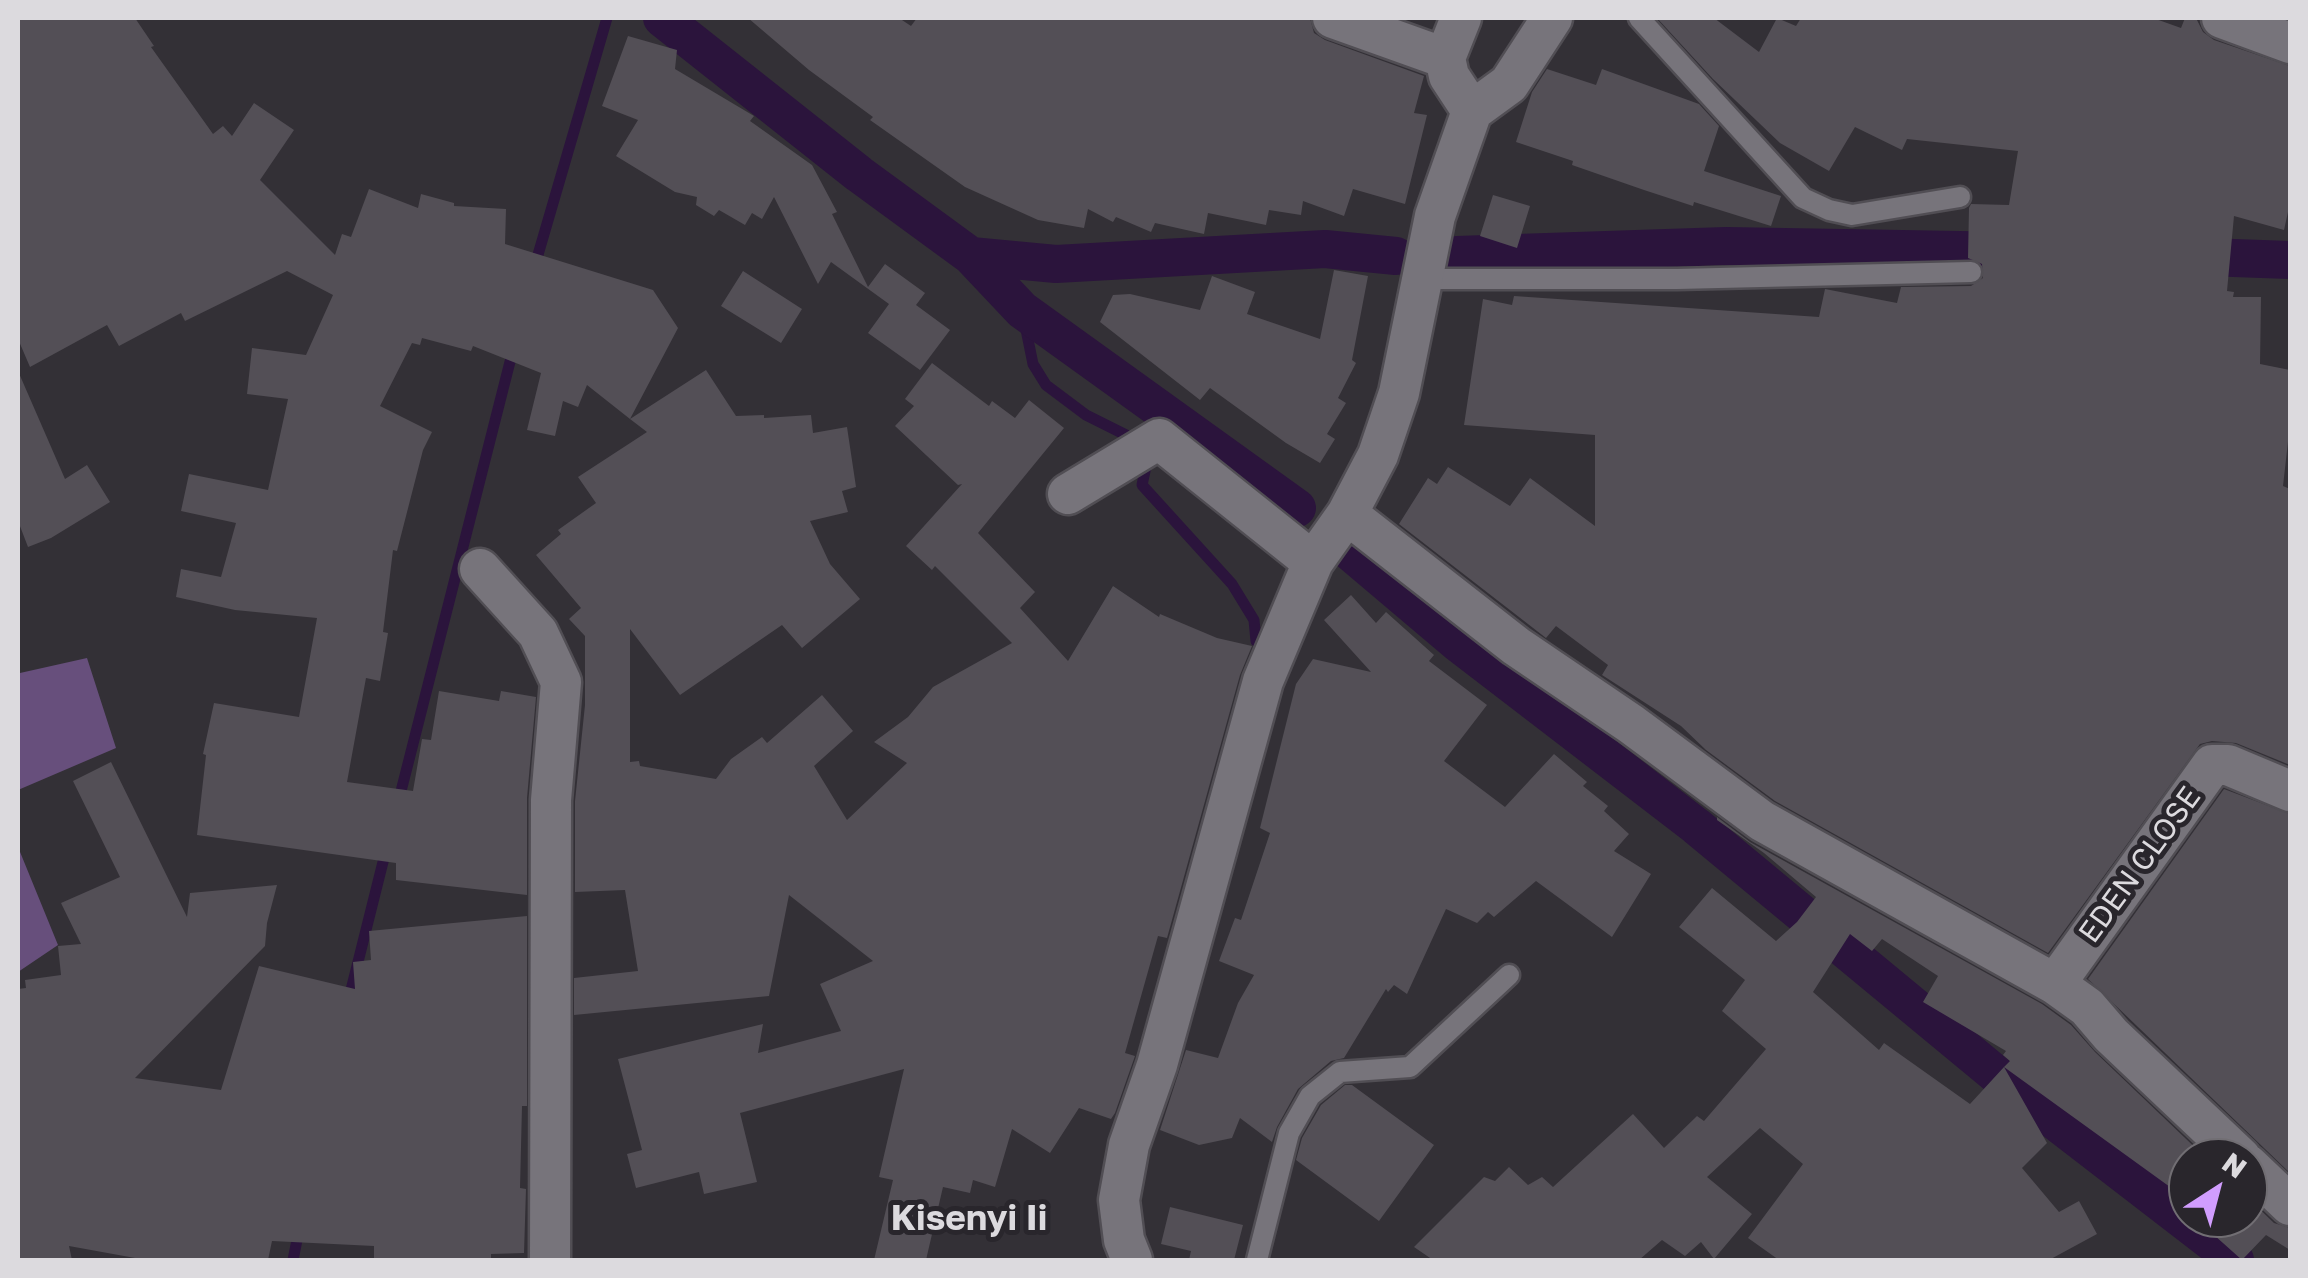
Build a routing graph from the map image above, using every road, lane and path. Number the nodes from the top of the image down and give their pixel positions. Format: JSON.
{"nodes":[{"id":1,"x":1333,"y":18,"type":"edge"},
{"id":2,"x":1461,"y":18,"type":"edge"},
{"id":3,"x":1552,"y":18,"type":"edge"},
{"id":4,"x":1639,"y":18,"type":"edge"},
{"id":5,"x":2222,"y":18,"type":"edge"},
{"id":6,"x":2290,"y":43,"type":"edge"},
{"id":7,"x":1445,"y":58,"type":"junction"},
{"id":8,"x":1472,"y":110,"type":"junction"},
{"id":9,"x":1960,"y":196,"type":"dead end"},
{"id":10,"x":1971,"y":272,"type":"dead end"},
{"id":11,"x":1424,"y":279,"type":"junction"},
{"id":12,"x":1068,"y":494,"type":"dead end"},
{"id":13,"x":1348,"y":514,"type":"junction"},
{"id":14,"x":1313,"y":562,"type":"junction"},
{"id":15,"x":480,"y":569,"type":"dead end"},
{"id":16,"x":2290,"y":791,"type":"edge"},
{"id":17,"x":1509,"y":975,"type":"dead end"},
{"id":18,"x":2055,"y":984,"type":"junction"},
{"id":19,"x":2220,"y":1138,"type":"edge"},
{"id":20,"x":2268,"y":1184,"type":"edge"},
{"id":21,"x":2290,"y":1205,"type":"edge"},
{"id":22,"x":550,"y":1260,"type":"edge"},
{"id":23,"x":1132,"y":1260,"type":"edge"},
{"id":24,"x":1257,"y":1260,"type":"edge"}],
"edges":[{"from":1,"to":7,"type":"street"},
{"from":2,"to":7,"type":"street"},
{"from":3,"to":8,"type":"street"},
{"from":4,"to":9,"type":"lane"},
{"from":5,"to":6,"type":"street"},
{"from":7,"to":8,"type":"street"},
{"from":8,"to":11,"type":"street"},
{"from":10,"to":11,"type":"lane"},
{"from":11,"to":13,"type":"street"},
{"from":12,"to":14,"type":"street"},
{"from":13,"to":14,"type":"street"},
{"from":13,"to":18,"type":"street"},
{"from":14,"to":23,"type":"street"},
{"from":15,"to":22,"type":"street"},
{"from":16,"to":18,"type":"street","name":"EDEN CLOSE"},
{"from":17,"to":24,"type":"lane"},
{"from":18,"to":19,"type":"street"},
{"from":20,"to":21,"type":"street"}]}
